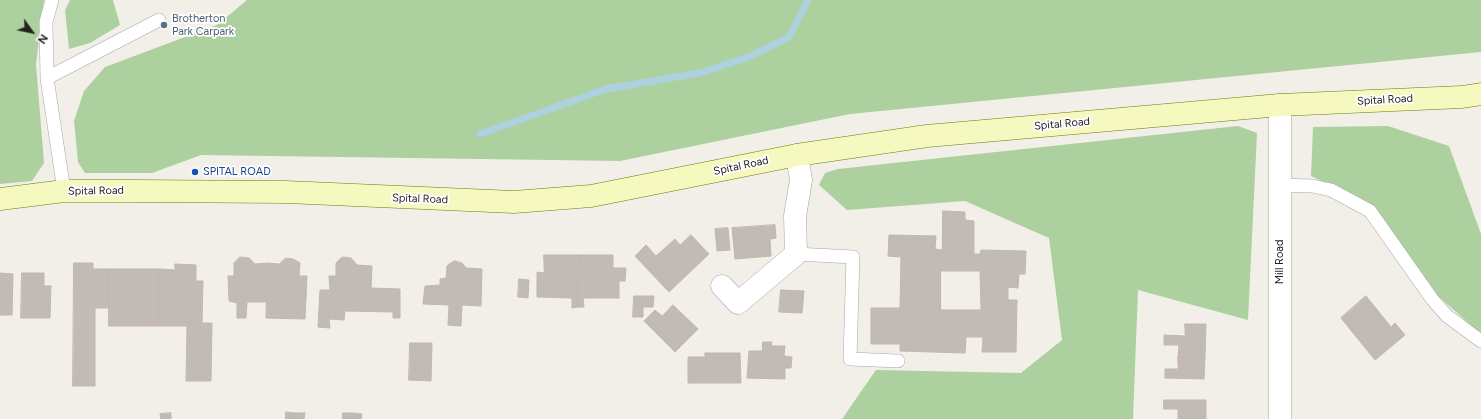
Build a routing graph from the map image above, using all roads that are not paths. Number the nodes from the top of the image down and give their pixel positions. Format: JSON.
{"nodes":[{"id":1,"x":52,"y":0,"type":"edge"},
{"id":2,"x":159,"y":20,"type":"dead end"},
{"id":3,"x":47,"y":78,"type":"junction"},
{"id":4,"x":1481,"y":94,"type":"edge"},
{"id":5,"x":1280,"y":105,"type":"junction"},
{"id":6,"x":797,"y":155,"type":"junction"},
{"id":7,"x":1279,"y":185,"type":"junction"},
{"id":8,"x":64,"y":191,"type":"junction"},
{"id":9,"x":0,"y":199,"type":"edge"},
{"id":10,"x":796,"y":254,"type":"junction"},
{"id":11,"x":722,"y":286,"type":"dead end"},
{"id":12,"x":1481,"y":341,"type":"edge"},
{"id":13,"x":898,"y":361,"type":"dead end"},
{"id":14,"x":1280,"y":419,"type":"edge"}],
"edges":[{"from":1,"to":3,"type":"lane"},
{"from":2,"to":3,"type":"lane"},
{"from":3,"to":8,"type":"lane"},
{"from":4,"to":5,"type":"main road","name":"Spital Road"},
{"from":5,"to":6,"type":"main road","name":"Spital Road"},
{"from":5,"to":7,"type":"street","name":"Mill Road"},
{"from":6,"to":8,"type":"main road","name":"Spital Road"},
{"from":6,"to":10,"type":"street"},
{"from":7,"to":12,"type":"lane"},
{"from":7,"to":14,"type":"street","name":"Mill Road"},
{"from":8,"to":9,"type":"main road","name":"Spital Road"},
{"from":10,"to":11,"type":"street"},
{"from":10,"to":13,"type":"lane"}]}
